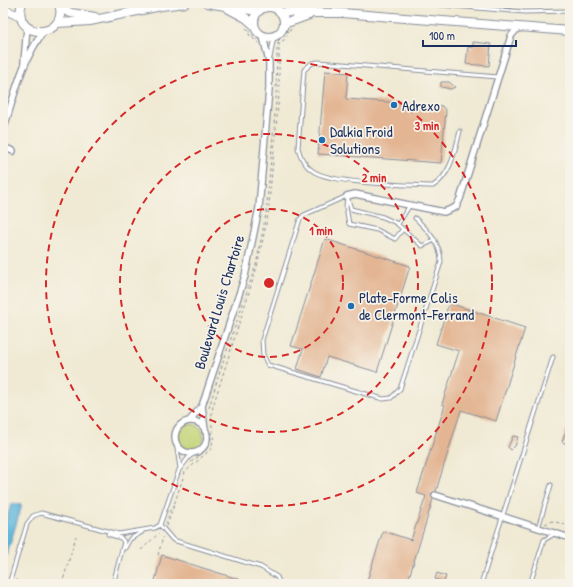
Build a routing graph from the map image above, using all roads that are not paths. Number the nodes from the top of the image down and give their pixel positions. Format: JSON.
{"nodes":[{"id":1,"x":22,"y":3,"type":"edge"},
{"id":2,"x":185,"y":3,"type":"edge"},
{"id":3,"x":207,"y":3,"type":"edge"},
{"id":4,"x":419,"y":3,"type":"edge"},
{"id":5,"x":60,"y":5,"type":"edge"},
{"id":6,"x":221,"y":5,"type":"junction"},
{"id":7,"x":3,"y":9,"type":"edge"},
{"id":8,"x":257,"y":11,"type":"junction"},
{"id":9,"x":570,"y":11,"type":"edge"},
{"id":10,"x":280,"y":12,"type":"junction"},
{"id":11,"x":21,"y":17,"type":"junction"},
{"id":12,"x":100,"y":18,"type":"junction"},
{"id":13,"x":289,"y":19,"type":"junction"},
{"id":14,"x":57,"y":23,"type":"junction"},
{"id":15,"x":254,"y":25,"type":"junction"},
{"id":16,"x":500,"y":26,"type":"junction"},
{"id":17,"x":27,"y":27,"type":"junction"},
{"id":18,"x":523,"y":27,"type":"junction"},
{"id":19,"x":44,"y":31,"type":"junction"},
{"id":20,"x":570,"y":31,"type":"edge"},
{"id":21,"x":511,"y":36,"type":"junction"},
{"id":22,"x":269,"y":42,"type":"junction"},
{"id":23,"x":23,"y":68,"type":"junction"},
{"id":24,"x":498,"y":77,"type":"junction"},
{"id":25,"x":4,"y":122,"type":"edge"},
{"id":26,"x":3,"y":130,"type":"edge"},
{"id":27,"x":460,"y":131,"type":"dead end"},
{"id":28,"x":3,"y":147,"type":"edge"},
{"id":29,"x":13,"y":151,"type":"dead end"},
{"id":30,"x":347,"y":196,"type":"junction"},
{"id":31,"x":410,"y":205,"type":"junction"},
{"id":32,"x":415,"y":218,"type":"dead end"},
{"id":33,"x":398,"y":224,"type":"junction"},
{"id":34,"x":403,"y":228,"type":"junction"},
{"id":35,"x":435,"y":240,"type":"junction"},
{"id":36,"x":553,"y":357,"type":"dead end"},
{"id":37,"x":202,"y":406,"type":"junction"},
{"id":38,"x":189,"y":421,"type":"junction"},
{"id":39,"x":205,"y":431,"type":"junction"},
{"id":40,"x":176,"y":442,"type":"junction"},
{"id":41,"x":199,"y":450,"type":"junction"},
{"id":42,"x":179,"y":470,"type":"junction"},
{"id":43,"x":552,"y":485,"type":"dead end"},
{"id":44,"x":434,"y":495,"type":"dead end"},
{"id":45,"x":503,"y":517,"type":"junction"},
{"id":46,"x":160,"y":525,"type":"junction"},
{"id":47,"x":540,"y":528,"type":"junction"},
{"id":48,"x":145,"y":530,"type":"junction"},
{"id":49,"x":103,"y":531,"type":"junction"},
{"id":50,"x":561,"y":535,"type":"junction"},
{"id":51,"x":570,"y":538,"type":"edge"},
{"id":52,"x":123,"y":551,"type":"junction"},
{"id":53,"x":9,"y":584,"type":"edge"},
{"id":54,"x":113,"y":584,"type":"edge"},
{"id":55,"x":280,"y":584,"type":"edge"},
{"id":56,"x":481,"y":584,"type":"edge"},
{"id":57,"x":530,"y":584,"type":"edge"}],
"edges":[{"from":1,"to":11,"type":"main road"},
{"from":2,"to":12,"type":"main road"},
{"from":3,"to":6,"type":"main road"},
{"from":4,"to":9,"type":"lane"},
{"from":5,"to":12,"type":"main road"},
{"from":5,"to":14,"type":"main road"},
{"from":6,"to":8,"type":"main road"},
{"from":6,"to":15,"type":"main road"},
{"from":7,"to":11,"type":"main road"},
{"from":8,"to":10,"type":"main road"},
{"from":8,"to":15,"type":"main road"},
{"from":10,"to":13,"type":"main road"},
{"from":10,"to":13,"type":"main road"},
{"from":11,"to":17,"type":"main road"},
{"from":12,"to":14,"type":"main road"},
{"from":13,"to":16,"type":"main road"},
{"from":13,"to":22,"type":"main road"},
{"from":14,"to":19,"type":"main road"},
{"from":15,"to":22,"type":"main road"},
{"from":16,"to":18,"type":"main road"},
{"from":16,"to":21,"type":"street"},
{"from":17,"to":19,"type":"main road"},
{"from":17,"to":23,"type":"street"},
{"from":18,"to":20,"type":"main road"},
{"from":18,"to":21,"type":"street"},
{"from":19,"to":23,"type":"street"},
{"from":21,"to":24,"type":"street"},
{"from":22,"to":37,"type":"street","name":"Boulevard Louis Chartoire"},
{"from":23,"to":25,"type":"street"},
{"from":24,"to":27,"type":"lane"},
{"from":24,"to":31,"type":"street"},
{"from":25,"to":26,"type":"street"},
{"from":28,"to":29,"type":"street"},
{"from":30,"to":31,"type":"street"},
{"from":30,"to":33,"type":"lane"},
{"from":30,"to":34,"type":"lane"},
{"from":30,"to":35,"type":"lane"},
{"from":31,"to":33,"type":"lane"},
{"from":32,"to":35,"type":"lane"},
{"from":33,"to":34,"type":"lane"},
{"from":34,"to":35,"type":"lane"},
{"from":36,"to":45,"type":"lane"},
{"from":37,"to":38,"type":"street"},
{"from":37,"to":39,"type":"street"},
{"from":38,"to":39,"type":"street"},
{"from":38,"to":40,"type":"street"},
{"from":39,"to":41,"type":"street"},
{"from":40,"to":41,"type":"street"},
{"from":40,"to":42,"type":"lane"},
{"from":41,"to":42,"type":"lane"},
{"from":42,"to":46,"type":"lane"},
{"from":43,"to":47,"type":"lane"},
{"from":44,"to":45,"type":"street"},
{"from":45,"to":47,"type":"street"},
{"from":45,"to":56,"type":"lane"},
{"from":46,"to":48,"type":"lane"},
{"from":46,"to":55,"type":"lane"},
{"from":47,"to":50,"type":"street"},
{"from":48,"to":49,"type":"lane"},
{"from":48,"to":52,"type":"lane"},
{"from":49,"to":52,"type":"lane"},
{"from":49,"to":53,"type":"lane"},
{"from":50,"to":51,"type":"street"},
{"from":50,"to":57,"type":"lane"},
{"from":52,"to":54,"type":"lane"}]}
